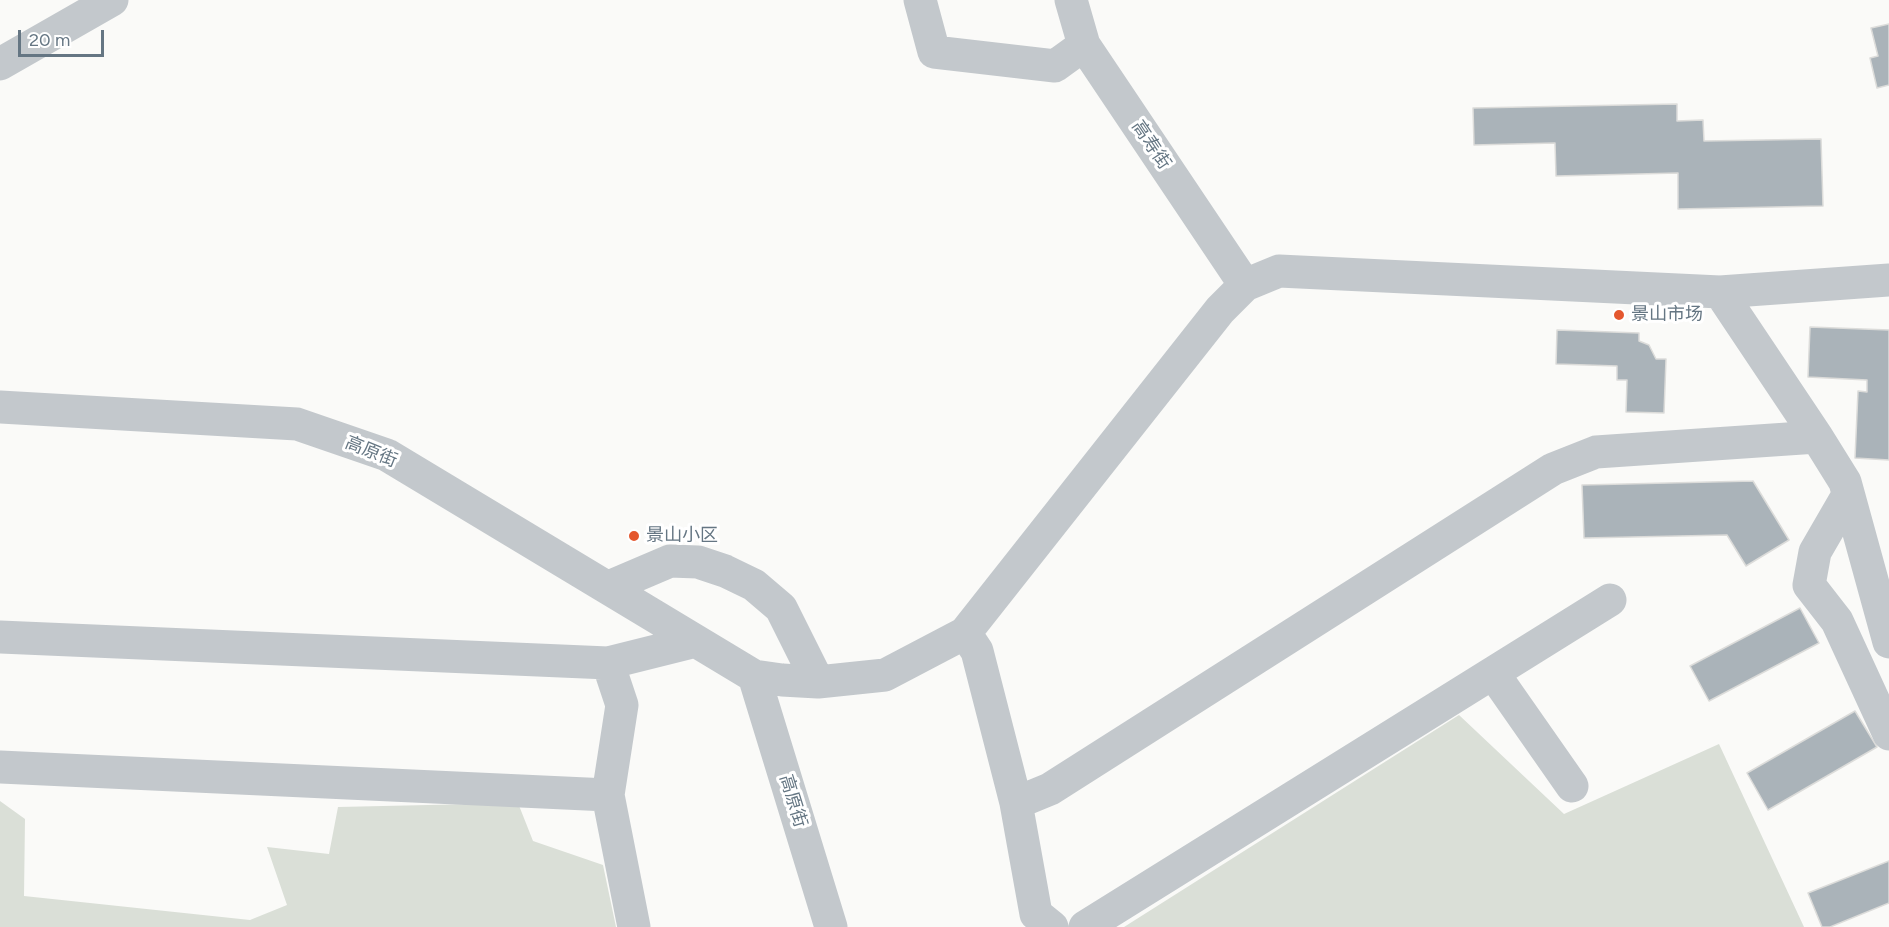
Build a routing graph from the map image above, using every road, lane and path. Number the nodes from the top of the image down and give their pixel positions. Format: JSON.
{"nodes":[{"id":1,"x":112,"y":0,"type":"edge"},
{"id":2,"x":920,"y":0,"type":"edge"},
{"id":3,"x":1074,"y":3,"type":"edge"},
{"id":4,"x":1084,"y":45,"type":"junction"},
{"id":5,"x":0,"y":64,"type":"edge"},
{"id":6,"x":1889,"y":280,"type":"edge"},
{"id":7,"x":1245,"y":285,"type":"junction"},
{"id":8,"x":1720,"y":292,"type":"junction"},
{"id":9,"x":0,"y":407,"type":"edge"},
{"id":10,"x":1817,"y":437,"type":"junction"},
{"id":11,"x":1848,"y":495,"type":"junction"},
{"id":12,"x":609,"y":587,"type":"junction"},
{"id":13,"x":1610,"y":600,"type":"dead end"},
{"id":14,"x":965,"y":633,"type":"junction"},
{"id":15,"x":0,"y":637,"type":"edge"},
{"id":16,"x":696,"y":641,"type":"junction"},
{"id":17,"x":1889,"y":642,"type":"edge"},
{"id":18,"x":608,"y":663,"type":"junction"},
{"id":19,"x":1493,"y":673,"type":"junction"},
{"id":20,"x":754,"y":676,"type":"junction"},
{"id":21,"x":818,"y":682,"type":"junction"},
{"id":22,"x":1889,"y":734,"type":"edge"},
{"id":23,"x":0,"y":767,"type":"edge"},
{"id":24,"x":1572,"y":786,"type":"dead end"},
{"id":25,"x":608,"y":795,"type":"junction"},
{"id":26,"x":1016,"y":803,"type":"junction"},
{"id":27,"x":634,"y":927,"type":"edge"},
{"id":28,"x":831,"y":927,"type":"edge"},
{"id":29,"x":1052,"y":927,"type":"edge"},
{"id":30,"x":1085,"y":927,"type":"edge"}],
"edges":[{"from":1,"to":5,"type":"street"},
{"from":2,"to":4,"type":"street"},
{"from":3,"to":4,"type":"street","name":"高寿街"},
{"from":4,"to":7,"type":"street","name":"高寿街"},
{"from":6,"to":8,"type":"street"},
{"from":7,"to":8,"type":"street"},
{"from":7,"to":14,"type":"street"},
{"from":8,"to":10,"type":"street"},
{"from":9,"to":12,"type":"street","name":"高原街"},
{"from":10,"to":11,"type":"street"},
{"from":10,"to":26,"type":"street"},
{"from":11,"to":17,"type":"street"},
{"from":11,"to":22,"type":"street"},
{"from":12,"to":16,"type":"street","name":"高原街"},
{"from":12,"to":21,"type":"street"},
{"from":13,"to":19,"type":"street"},
{"from":14,"to":21,"type":"street"},
{"from":14,"to":26,"type":"street"},
{"from":15,"to":18,"type":"street"},
{"from":16,"to":18,"type":"street"},
{"from":16,"to":20,"type":"street","name":"高原街"},
{"from":18,"to":25,"type":"street"},
{"from":19,"to":24,"type":"street"},
{"from":19,"to":30,"type":"street"},
{"from":20,"to":21,"type":"street"},
{"from":20,"to":28,"type":"street","name":"高原街"},
{"from":23,"to":25,"type":"street"},
{"from":25,"to":27,"type":"street"},
{"from":26,"to":29,"type":"street"}]}
